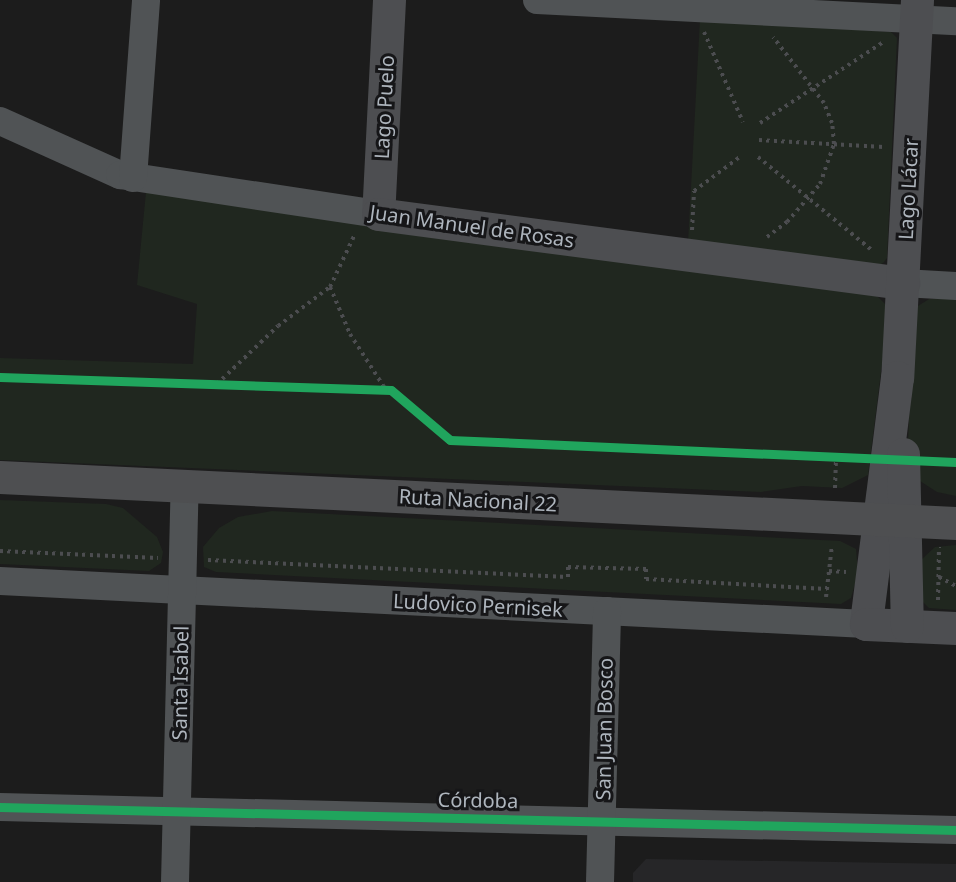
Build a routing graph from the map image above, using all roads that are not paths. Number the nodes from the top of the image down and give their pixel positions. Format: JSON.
{"nodes":[{"id":1,"x":146,"y":0,"type":"edge"},
{"id":2,"x":389,"y":0,"type":"edge"},
{"id":3,"x":537,"y":0,"type":"edge"},
{"id":4,"x":908,"y":19,"type":"edge"},
{"id":5,"x":956,"y":21,"type":"edge"},
{"id":6,"x":0,"y":121,"type":"edge"},
{"id":7,"x":133,"y":178,"type":"junction"},
{"id":8,"x":368,"y":220,"type":"junction"},
{"id":9,"x":903,"y":283,"type":"junction"},
{"id":10,"x":956,"y":286,"type":"edge"},
{"id":11,"x":897,"y":377,"type":"junction"},
{"id":12,"x":0,"y":477,"type":"edge"},
{"id":13,"x":185,"y":485,"type":"junction"},
{"id":14,"x":891,"y":520,"type":"junction"},
{"id":15,"x":947,"y":534,"type":"edge"},
{"id":16,"x":0,"y":581,"type":"edge"},
{"id":17,"x":182,"y":590,"type":"junction"},
{"id":18,"x":607,"y":611,"type":"junction"},
{"id":19,"x":947,"y":619,"type":"edge"},
{"id":20,"x":866,"y":624,"type":"junction"},
{"id":21,"x":907,"y":626,"type":"junction"},
{"id":22,"x":0,"y":807,"type":"edge"},
{"id":23,"x":177,"y":811,"type":"junction"},
{"id":24,"x":602,"y":821,"type":"junction"},
{"id":25,"x":956,"y":830,"type":"edge"},
{"id":26,"x":175,"y":882,"type":"edge"},
{"id":27,"x":600,"y":882,"type":"edge"}],
"edges":[{"from":1,"to":7,"type":"street"},
{"from":2,"to":8,"type":"main road","name":"Lago Puelo"},
{"from":3,"to":4,"type":"street"},
{"from":4,"to":5,"type":"street"},
{"from":4,"to":9,"type":"main road","name":"Lago Lácar"},
{"from":6,"to":7,"type":"street","name":"Juan Manuel de Rosas"},
{"from":7,"to":8,"type":"street","name":"Juan Manuel de Rosas"},
{"from":8,"to":9,"type":"main road","name":"Juan Manuel de Rosas"},
{"from":9,"to":10,"type":"street","name":"Juan Manuel de Rosas"},
{"from":9,"to":11,"type":"main road","name":"Lago Lácar"},
{"from":11,"to":14,"type":"main road","name":"Lago Lácar"},
{"from":11,"to":14,"type":"main road","name":"Lago Lácar"},
{"from":12,"to":13,"type":"highway","name":"Ruta Nacional 22"},
{"from":13,"to":14,"type":"highway","name":"Ruta Nacional 22"},
{"from":13,"to":17,"type":"street","name":"Santa Isabel"},
{"from":14,"to":15,"type":"highway","name":"Ruta Nacional 22"},
{"from":14,"to":20,"type":"main road"},
{"from":14,"to":21,"type":"main road"},
{"from":16,"to":17,"type":"street","name":"Ludovico Pernisek"},
{"from":17,"to":18,"type":"street","name":"Ludovico Pernisek"},
{"from":17,"to":23,"type":"street","name":"Santa Isabel"},
{"from":18,"to":20,"type":"street","name":"Ludovico Pernisek"},
{"from":18,"to":24,"type":"street","name":"San Juan Bosco"},
{"from":19,"to":21,"type":"main road","name":"Ludovico Pernisek"},
{"from":20,"to":21,"type":"main road","name":"Ludovico Pernisek"},
{"from":22,"to":23,"type":"street","name":"Córdoba"},
{"from":23,"to":24,"type":"street","name":"Córdoba"},
{"from":23,"to":26,"type":"street","name":"Santa Isabel"},
{"from":24,"to":25,"type":"street","name":"Córdoba"},
{"from":24,"to":27,"type":"street","name":"San Juan Bosco"}]}
